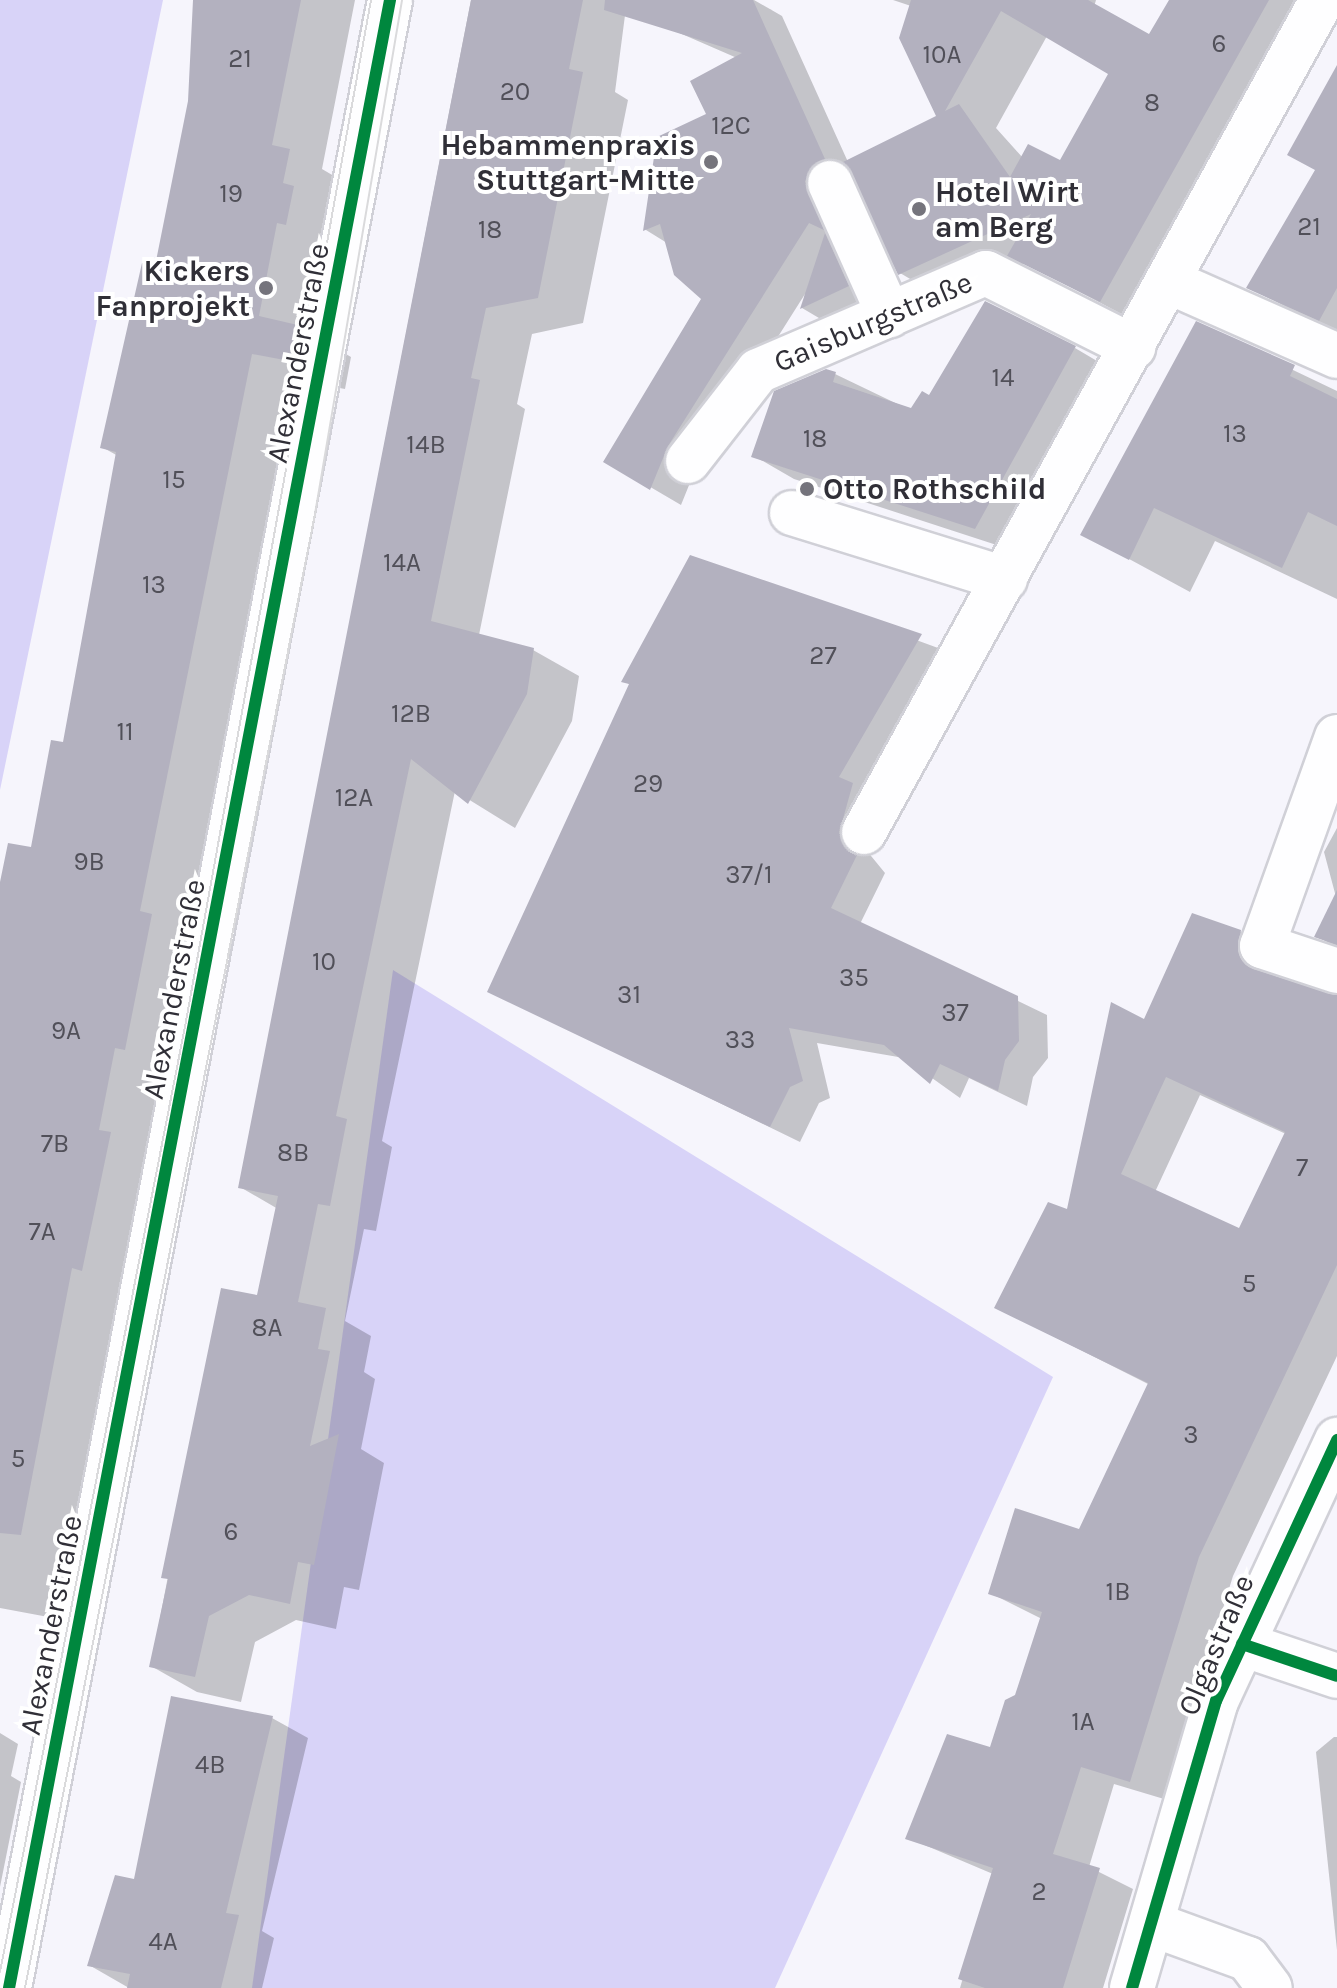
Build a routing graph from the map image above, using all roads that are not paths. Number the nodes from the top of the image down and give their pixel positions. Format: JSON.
{"nodes":[{"id":1,"x":390,"y":0,"type":"edge"},
{"id":2,"x":1322,"y":0,"type":"edge"},
{"id":3,"x":830,"y":183,"type":"dead end"},
{"id":4,"x":1168,"y":281,"type":"junction"},
{"id":5,"x":889,"y":315,"type":"junction"},
{"id":6,"x":1133,"y":347,"type":"junction"},
{"id":7,"x":1337,"y":356,"type":"edge"},
{"id":8,"x":688,"y":461,"type":"dead end"},
{"id":9,"x":792,"y":513,"type":"dead end"},
{"id":10,"x":1005,"y":579,"type":"junction"},
{"id":11,"x":1337,"y":737,"type":"edge"},
{"id":12,"x":864,"y":832,"type":"dead end"},
{"id":13,"x":1337,"y":971,"type":"edge"},
{"id":14,"x":1337,"y":1440,"type":"edge"},
{"id":15,"x":1242,"y":1644,"type":"junction"},
{"id":16,"x":1337,"y":1676,"type":"edge"},
{"id":17,"x":1152,"y":1924,"type":"junction"},
{"id":18,"x":9,"y":1988,"type":"edge"},
{"id":19,"x":1132,"y":1988,"type":"edge"},
{"id":20,"x":1270,"y":1988,"type":"edge"}],
"edges":[{"from":1,"to":18,"type":"street","name":"Alexanderstraße"},
{"from":2,"to":4,"type":"street"},
{"from":3,"to":5,"type":"street"},
{"from":4,"to":6,"type":"street"},
{"from":4,"to":7,"type":"street"},
{"from":5,"to":6,"type":"street","name":"Gaisburgstraße"},
{"from":5,"to":8,"type":"street","name":"Gaisburgstraße"},
{"from":6,"to":10,"type":"street"},
{"from":9,"to":10,"type":"street"},
{"from":10,"to":12,"type":"street"},
{"from":11,"to":13,"type":"street"},
{"from":14,"to":15,"type":"street","name":"Olgastraße"},
{"from":15,"to":16,"type":"street"},
{"from":15,"to":17,"type":"street","name":"Olgastraße"},
{"from":17,"to":19,"type":"street","name":"Olgastraße"},
{"from":17,"to":20,"type":"street"}]}
